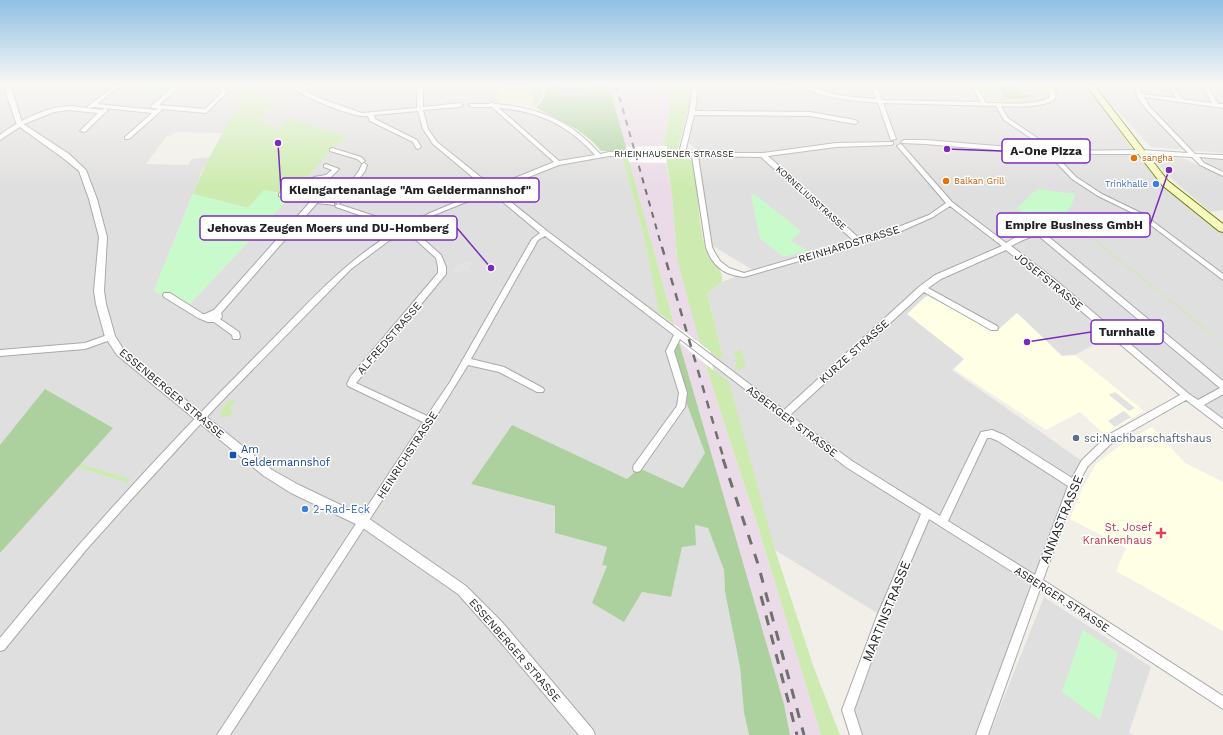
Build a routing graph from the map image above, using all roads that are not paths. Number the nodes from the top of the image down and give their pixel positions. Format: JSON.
{"nodes":[{"id":1,"x":17,"y":119,"type":"edge"},
{"id":2,"x":33,"y":119,"type":"edge"},
{"id":3,"x":95,"y":119,"type":"edge"},
{"id":4,"x":146,"y":119,"type":"edge"},
{"id":5,"x":372,"y":119,"type":"edge"},
{"id":6,"x":422,"y":119,"type":"edge"},
{"id":7,"x":509,"y":119,"type":"edge"},
{"id":8,"x":553,"y":119,"type":"edge"},
{"id":9,"x":690,"y":119,"type":"edge"},
{"id":10,"x":840,"y":119,"type":"edge"},
{"id":11,"x":885,"y":119,"type":"edge"},
{"id":12,"x":1006,"y":119,"type":"edge"},
{"id":13,"x":1118,"y":119,"type":"edge"},
{"id":14,"x":1159,"y":119,"type":"edge"},
{"id":15,"x":855,"y":122,"type":"dead end"},
{"id":16,"x":19,"y":124,"type":"junction"},
{"id":17,"x":83,"y":131,"type":"dead end"},
{"id":18,"x":0,"y":138,"type":"edge"},
{"id":19,"x":127,"y":138,"type":"dead end"},
{"id":20,"x":892,"y":141,"type":"junction"},
{"id":21,"x":902,"y":144,"type":"junction"},
{"id":22,"x":418,"y":147,"type":"dead end"},
{"id":23,"x":332,"y":150,"type":"dead end"},
{"id":24,"x":1046,"y":150,"type":"junction"},
{"id":25,"x":1141,"y":152,"type":"junction"},
{"id":26,"x":682,"y":154,"type":"junction"},
{"id":27,"x":695,"y":154,"type":"junction"},
{"id":28,"x":763,"y":154,"type":"junction"},
{"id":29,"x":1055,"y":154,"type":"junction"},
{"id":30,"x":598,"y":155,"type":"junction"},
{"id":31,"x":1193,"y":155,"type":"junction"},
{"id":32,"x":1223,"y":157,"type":"edge"},
{"id":33,"x":558,"y":163,"type":"junction"},
{"id":34,"x":326,"y":166,"type":"dead end"},
{"id":35,"x":1223,"y":174,"type":"edge"},
{"id":36,"x":292,"y":181,"type":"dead end"},
{"id":37,"x":492,"y":190,"type":"junction"},
{"id":38,"x":299,"y":198,"type":"junction"},
{"id":39,"x":315,"y":201,"type":"junction"},
{"id":40,"x":336,"y":204,"type":"junction"},
{"id":41,"x":950,"y":204,"type":"junction"},
{"id":42,"x":405,"y":228,"type":"junction"},
{"id":43,"x":1223,"y":229,"type":"edge"},
{"id":44,"x":546,"y":233,"type":"junction"},
{"id":45,"x":859,"y":242,"type":"junction"},
{"id":46,"x":1006,"y":246,"type":"junction"},
{"id":47,"x":1223,"y":278,"type":"edge"},
{"id":48,"x":923,"y":288,"type":"junction"},
{"id":49,"x":167,"y":295,"type":"dead end"},
{"id":50,"x":213,"y":316,"type":"junction"},
{"id":51,"x":994,"y":328,"type":"dead end"},
{"id":52,"x":678,"y":335,"type":"junction"},
{"id":53,"x":110,"y":337,"type":"junction"},
{"id":54,"x":236,"y":337,"type":"dead end"},
{"id":55,"x":0,"y":353,"type":"edge"},
{"id":56,"x":466,"y":361,"type":"junction"},
{"id":57,"x":1223,"y":386,"type":"edge"},
{"id":58,"x":540,"y":390,"type":"dead end"},
{"id":59,"x":1223,"y":390,"type":"edge"},
{"id":60,"x":1186,"y":396,"type":"junction"},
{"id":61,"x":1197,"y":404,"type":"junction"},
{"id":62,"x":784,"y":415,"type":"junction"},
{"id":63,"x":202,"y":417,"type":"junction"},
{"id":64,"x":429,"y":421,"type":"junction"},
{"id":65,"x":1223,"y":424,"type":"edge"},
{"id":66,"x":637,"y":468,"type":"dead end"},
{"id":67,"x":1073,"y":484,"type":"junction"},
{"id":68,"x":927,"y":512,"type":"junction"},
{"id":69,"x":364,"y":522,"type":"junction"},
{"id":70,"x":942,"y":522,"type":"junction"},
{"id":71,"x":1036,"y":582,"type":"junction"},
{"id":72,"x":0,"y":646,"type":"edge"},
{"id":73,"x":1223,"y":703,"type":"edge"},
{"id":74,"x":223,"y":735,"type":"edge"},
{"id":75,"x":588,"y":735,"type":"edge"},
{"id":76,"x":856,"y":735,"type":"edge"},
{"id":77,"x":982,"y":735,"type":"edge"}],
"edges":[{"from":1,"to":16,"type":"street"},
{"from":2,"to":16,"type":"street"},
{"from":3,"to":17,"type":"street"},
{"from":4,"to":19,"type":"street"},
{"from":5,"to":22,"type":"street"},
{"from":6,"to":37,"type":"street","name":"ASBERGER STRASSE"},
{"from":7,"to":33,"type":"street"},
{"from":8,"to":30,"type":"street","name":"RHEINHAUSENER STRASSE"},
{"from":9,"to":26,"type":"street"},
{"from":10,"to":15,"type":"street"},
{"from":11,"to":20,"type":"street"},
{"from":12,"to":24,"type":"street"},
{"from":13,"to":25,"type":"main road"},
{"from":14,"to":31,"type":"street"},
{"from":16,"to":18,"type":"street"},
{"from":16,"to":53,"type":"street","name":"ESSENBERGER STRASSE"},
{"from":20,"to":21,"type":"street","name":"RHEINHAUSENER STRASSE"},
{"from":20,"to":28,"type":"street","name":"RHEINHAUSENER STRASSE"},
{"from":21,"to":24,"type":"street","name":"RHEINHAUSENER STRASSE"},
{"from":21,"to":41,"type":"street","name":"JOSEFSTRASSE"},
{"from":23,"to":40,"type":"street"},
{"from":24,"to":29,"type":"street","name":"RHEINHAUSENER STRASSE"},
{"from":25,"to":29,"type":"street","name":"RHEINHAUSENER STRASSE"},
{"from":25,"to":31,"type":"street","name":"RHEINHAUSENER STRASSE"},
{"from":25,"to":43,"type":"main road"},
{"from":26,"to":27,"type":"street","name":"RHEINHAUSENER STRASSE"},
{"from":26,"to":30,"type":"street","name":"RHEINHAUSENER STRASSE"},
{"from":27,"to":28,"type":"street","name":"RHEINHAUSENER STRASSE"},
{"from":27,"to":45,"type":"street","name":"REINHARDSTRASSE"},
{"from":28,"to":45,"type":"street","name":"KORNELIUSSTRASSE"},
{"from":29,"to":47,"type":"street"},
{"from":30,"to":33,"type":"street"},
{"from":31,"to":32,"type":"street","name":"RHEINHAUSENER STRASSE"},
{"from":31,"to":35,"type":"street"},
{"from":33,"to":37,"type":"street"},
{"from":34,"to":38,"type":"street"},
{"from":36,"to":38,"type":"street"},
{"from":37,"to":42,"type":"street"},
{"from":37,"to":44,"type":"street","name":"ASBERGER STRASSE"},
{"from":38,"to":39,"type":"street"},
{"from":39,"to":40,"type":"street"},
{"from":39,"to":50,"type":"street"},
{"from":40,"to":42,"type":"street"},
{"from":41,"to":45,"type":"street","name":"REINHARDSTRASSE"},
{"from":41,"to":46,"type":"street","name":"JOSEFSTRASSE"},
{"from":42,"to":63,"type":"street"},
{"from":42,"to":64,"type":"street","name":"ALFREDSTRASSE"},
{"from":44,"to":52,"type":"street","name":"ASBERGER STRASSE"},
{"from":44,"to":56,"type":"street","name":"HEINRICHSTRASSE"},
{"from":46,"to":48,"type":"street","name":"KURZE STRASSE"},
{"from":46,"to":57,"type":"street","name":"KURZE STRASSE"},
{"from":46,"to":60,"type":"street","name":"JOSEFSTRASSE"},
{"from":48,"to":51,"type":"street"},
{"from":48,"to":62,"type":"street","name":"KURZE STRASSE"},
{"from":49,"to":50,"type":"street"},
{"from":50,"to":54,"type":"street"},
{"from":52,"to":62,"type":"street","name":"ASBERGER STRASSE"},
{"from":52,"to":66,"type":"street"},
{"from":53,"to":55,"type":"street"},
{"from":53,"to":63,"type":"street","name":"ESSENBERGER STRASSE"},
{"from":56,"to":58,"type":"street"},
{"from":56,"to":64,"type":"street","name":"HEINRICHSTRASSE"},
{"from":59,"to":61,"type":"street"},
{"from":60,"to":61,"type":"street","name":"JOSEFSTRASSE"},
{"from":60,"to":67,"type":"street","name":"ANNASTRASSE"},
{"from":61,"to":65,"type":"street","name":"JOSEFSTRASSE"},
{"from":62,"to":68,"type":"street","name":"ASBERGER STRASSE"},
{"from":63,"to":69,"type":"street","name":"ESSENBERGER STRASSE"},
{"from":63,"to":72,"type":"street"},
{"from":64,"to":69,"type":"street","name":"HEINRICHSTRASSE"},
{"from":67,"to":70,"type":"street"},
{"from":67,"to":71,"type":"street","name":"ANNASTRASSE"},
{"from":68,"to":70,"type":"street","name":"ASBERGER STRASSE"},
{"from":68,"to":76,"type":"street","name":"MARTINSTRASSE"},
{"from":69,"to":74,"type":"street","name":"HEINRICHSTRASSE"},
{"from":69,"to":75,"type":"street","name":"ESSENBERGER STRASSE"},
{"from":70,"to":71,"type":"street","name":"ASBERGER STRASSE"},
{"from":71,"to":73,"type":"street","name":"ASBERGER STRASSE"},
{"from":71,"to":77,"type":"street","name":"ANNASTRASSE"}]}
